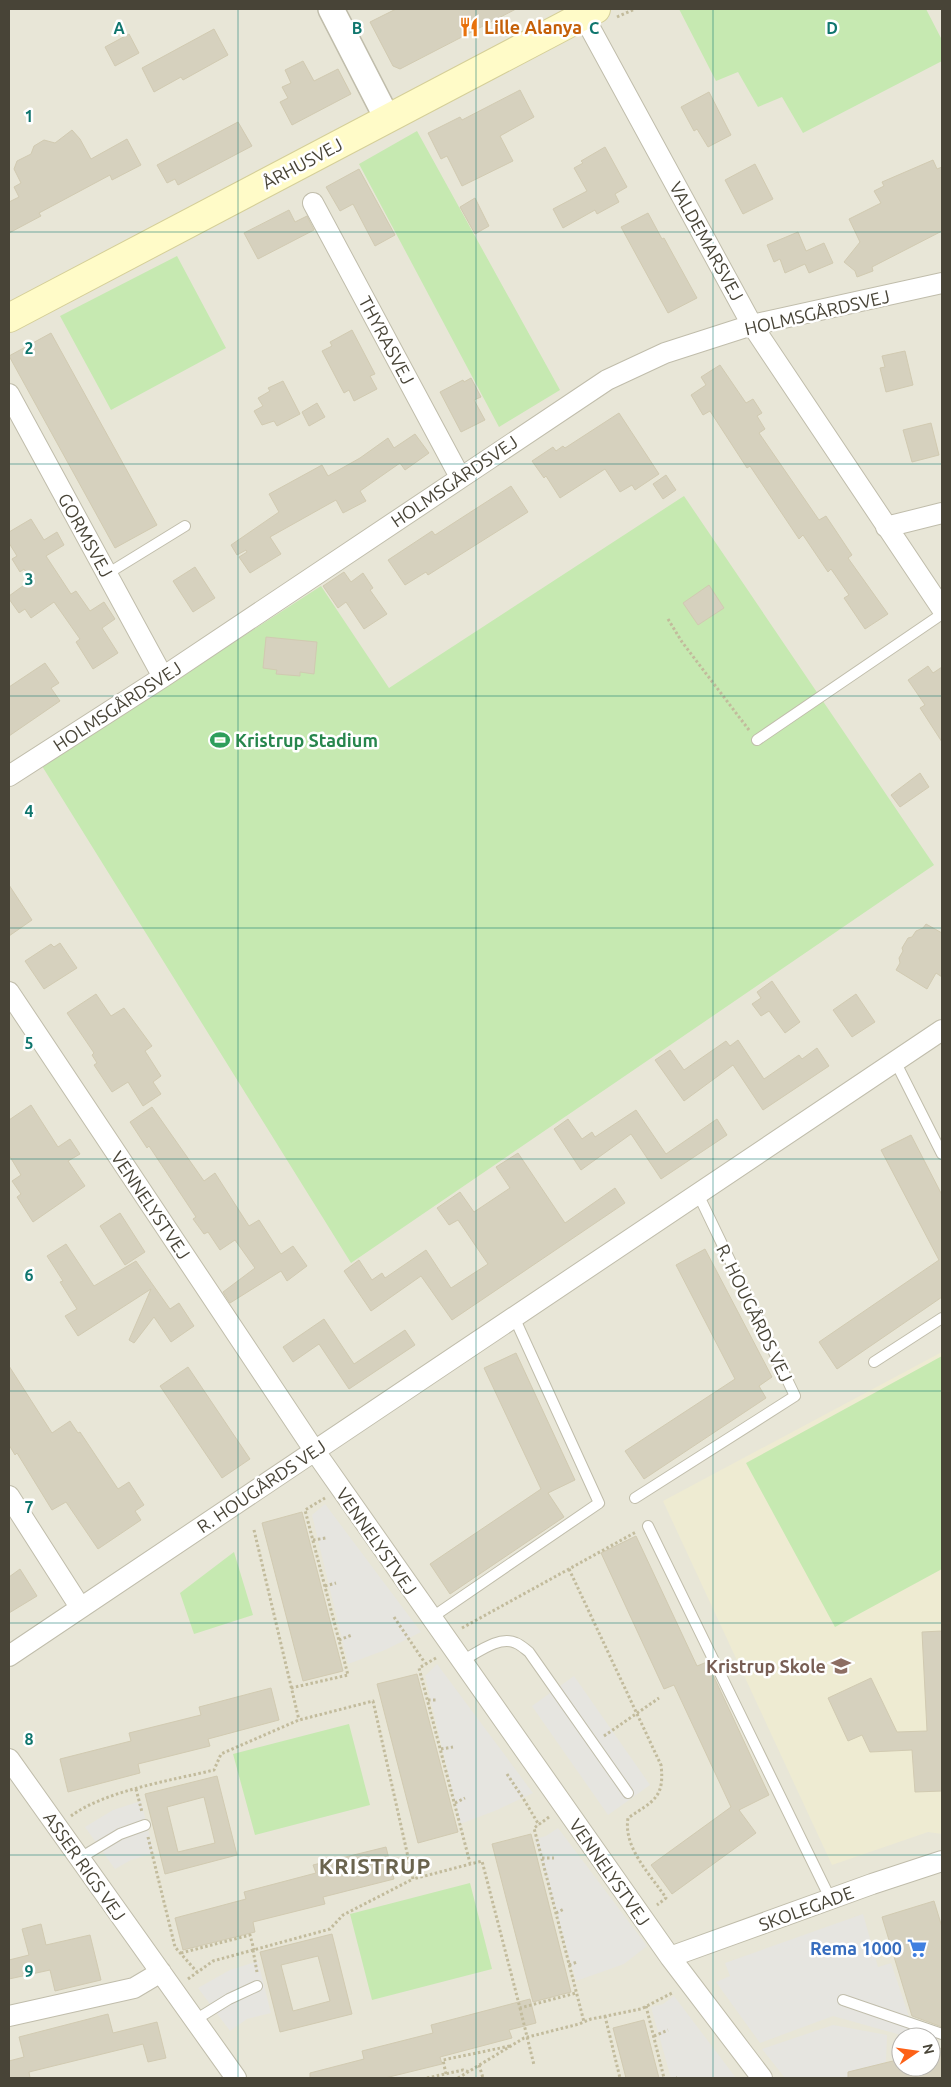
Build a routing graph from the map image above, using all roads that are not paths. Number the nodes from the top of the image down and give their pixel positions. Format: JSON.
{"nodes":[{"id":1,"x":330,"y":9,"type":"edge"},
{"id":2,"x":590,"y":12,"type":"edge"},
{"id":3,"x":387,"y":118,"type":"junction"},
{"id":4,"x":313,"y":203,"type":"dead end"},
{"id":5,"x":942,"y":283,"type":"edge"},
{"id":6,"x":9,"y":318,"type":"edge"},
{"id":7,"x":752,"y":326,"type":"junction"},
{"id":8,"x":9,"y":394,"type":"edge"},
{"id":9,"x":460,"y":477,"type":"junction"},
{"id":10,"x":942,"y":512,"type":"edge"},
{"id":11,"x":185,"y":526,"type":"dead end"},
{"id":12,"x":886,"y":527,"type":"junction"},
{"id":13,"x":107,"y":574,"type":"junction"},
{"id":14,"x":942,"y":609,"type":"edge"},
{"id":15,"x":942,"y":614,"type":"edge"},
{"id":16,"x":163,"y":677,"type":"junction"},
{"id":17,"x":756,"y":740,"type":"road end"},
{"id":18,"x":9,"y":776,"type":"edge"},
{"id":19,"x":9,"y":992,"type":"edge"},
{"id":20,"x":942,"y":1030,"type":"edge"},
{"id":21,"x":896,"y":1061,"type":"junction"},
{"id":22,"x":942,"y":1154,"type":"edge"},
{"id":23,"x":698,"y":1194,"type":"junction"},
{"id":24,"x":514,"y":1317,"type":"junction"},
{"id":25,"x":942,"y":1318,"type":"edge"},
{"id":26,"x":874,"y":1362,"type":"dead end"},
{"id":27,"x":314,"y":1450,"type":"junction"},
{"id":28,"x":9,"y":1496,"type":"edge"},
{"id":29,"x":635,"y":1498,"type":"dead end"},
{"id":30,"x":648,"y":1526,"type":"road end"},
{"id":31,"x":80,"y":1607,"type":"junction"},
{"id":32,"x":431,"y":1618,"type":"junction"},
{"id":33,"x":454,"y":1649,"type":"junction"},
{"id":34,"x":9,"y":1656,"type":"edge"},
{"id":35,"x":9,"y":1759,"type":"edge"},
{"id":36,"x":628,"y":1792,"type":"dead end"},
{"id":37,"x":145,"y":1825,"type":"road end"},
{"id":38,"x":80,"y":1858,"type":"junction"},
{"id":39,"x":942,"y":1861,"type":"edge"},
{"id":40,"x":830,"y":1898,"type":"junction"},
{"id":41,"x":670,"y":1957,"type":"junction"},
{"id":42,"x":161,"y":1972,"type":"junction"},
{"id":43,"x":257,"y":1986,"type":"road end"},
{"id":44,"x":844,"y":2000,"type":"dead end"},
{"id":45,"x":9,"y":2016,"type":"edge"},
{"id":46,"x":195,"y":2020,"type":"junction"},
{"id":47,"x":942,"y":2034,"type":"edge"},
{"id":48,"x":236,"y":2078,"type":"edge"},
{"id":49,"x":762,"y":2078,"type":"edge"}],
"edges":[{"from":1,"to":3,"type":"street"},
{"from":2,"to":3,"type":"main road","name":"ÅRHUSVEJ"},
{"from":2,"to":7,"type":"street","name":"VALDEMARSVEJ"},
{"from":3,"to":6,"type":"main road","name":"ÅRHUSVEJ"},
{"from":4,"to":9,"type":"street","name":"THYRASVEJ"},
{"from":5,"to":7,"type":"street","name":"HOLMSGÅRDSVEJ"},
{"from":7,"to":9,"type":"street","name":"HOLMSGÅRDSVEJ"},
{"from":7,"to":12,"type":"street","name":"VALDEMARSVEJ"},
{"from":8,"to":13,"type":"street","name":"GORMSVEJ"},
{"from":9,"to":16,"type":"street","name":"HOLMSGÅRDSVEJ"},
{"from":10,"to":12,"type":"street"},
{"from":11,"to":13,"type":"lane"},
{"from":12,"to":14,"type":"street","name":"VALDEMARSVEJ"},
{"from":13,"to":16,"type":"street","name":"GORMSVEJ"},
{"from":15,"to":17,"type":"lane"},
{"from":16,"to":18,"type":"street","name":"HOLMSGÅRDSVEJ"},
{"from":19,"to":27,"type":"street","name":"VENNELYSTVEJ"},
{"from":20,"to":21,"type":"street","name":"R. HOUGÅRDS VEJ"},
{"from":21,"to":22,"type":"lane"},
{"from":21,"to":23,"type":"street","name":"R. HOUGÅRDS VEJ"},
{"from":23,"to":24,"type":"street","name":"R. HOUGÅRDS VEJ"},
{"from":23,"to":29,"type":"lane","name":"R. HOUGÅRDS VEJ"},
{"from":24,"to":27,"type":"street","name":"R. HOUGÅRDS VEJ"},
{"from":24,"to":32,"type":"lane"},
{"from":25,"to":26,"type":"lane"},
{"from":27,"to":31,"type":"street","name":"R. HOUGÅRDS VEJ"},
{"from":27,"to":32,"type":"street","name":"VENNELYSTVEJ"},
{"from":28,"to":31,"type":"street"},
{"from":30,"to":40,"type":"lane"},
{"from":31,"to":34,"type":"street","name":"R. HOUGÅRDS VEJ"},
{"from":32,"to":33,"type":"street","name":"VENNELYSTVEJ"},
{"from":33,"to":36,"type":"lane"},
{"from":33,"to":41,"type":"street","name":"VENNELYSTVEJ"},
{"from":35,"to":38,"type":"street","name":"ASSER RIGS VEJ"},
{"from":37,"to":38,"type":"lane"},
{"from":38,"to":42,"type":"street","name":"ASSER RIGS VEJ"},
{"from":39,"to":40,"type":"street","name":"SKOLEGADE"},
{"from":40,"to":41,"type":"street","name":"SKOLEGADE"},
{"from":41,"to":49,"type":"street","name":"VENNELYSTVEJ"},
{"from":42,"to":45,"type":"street"},
{"from":42,"to":46,"type":"street","name":"ASSER RIGS VEJ"},
{"from":43,"to":46,"type":"lane"},
{"from":44,"to":47,"type":"lane"},
{"from":46,"to":48,"type":"street","name":"ASSER RIGS VEJ"}]}
